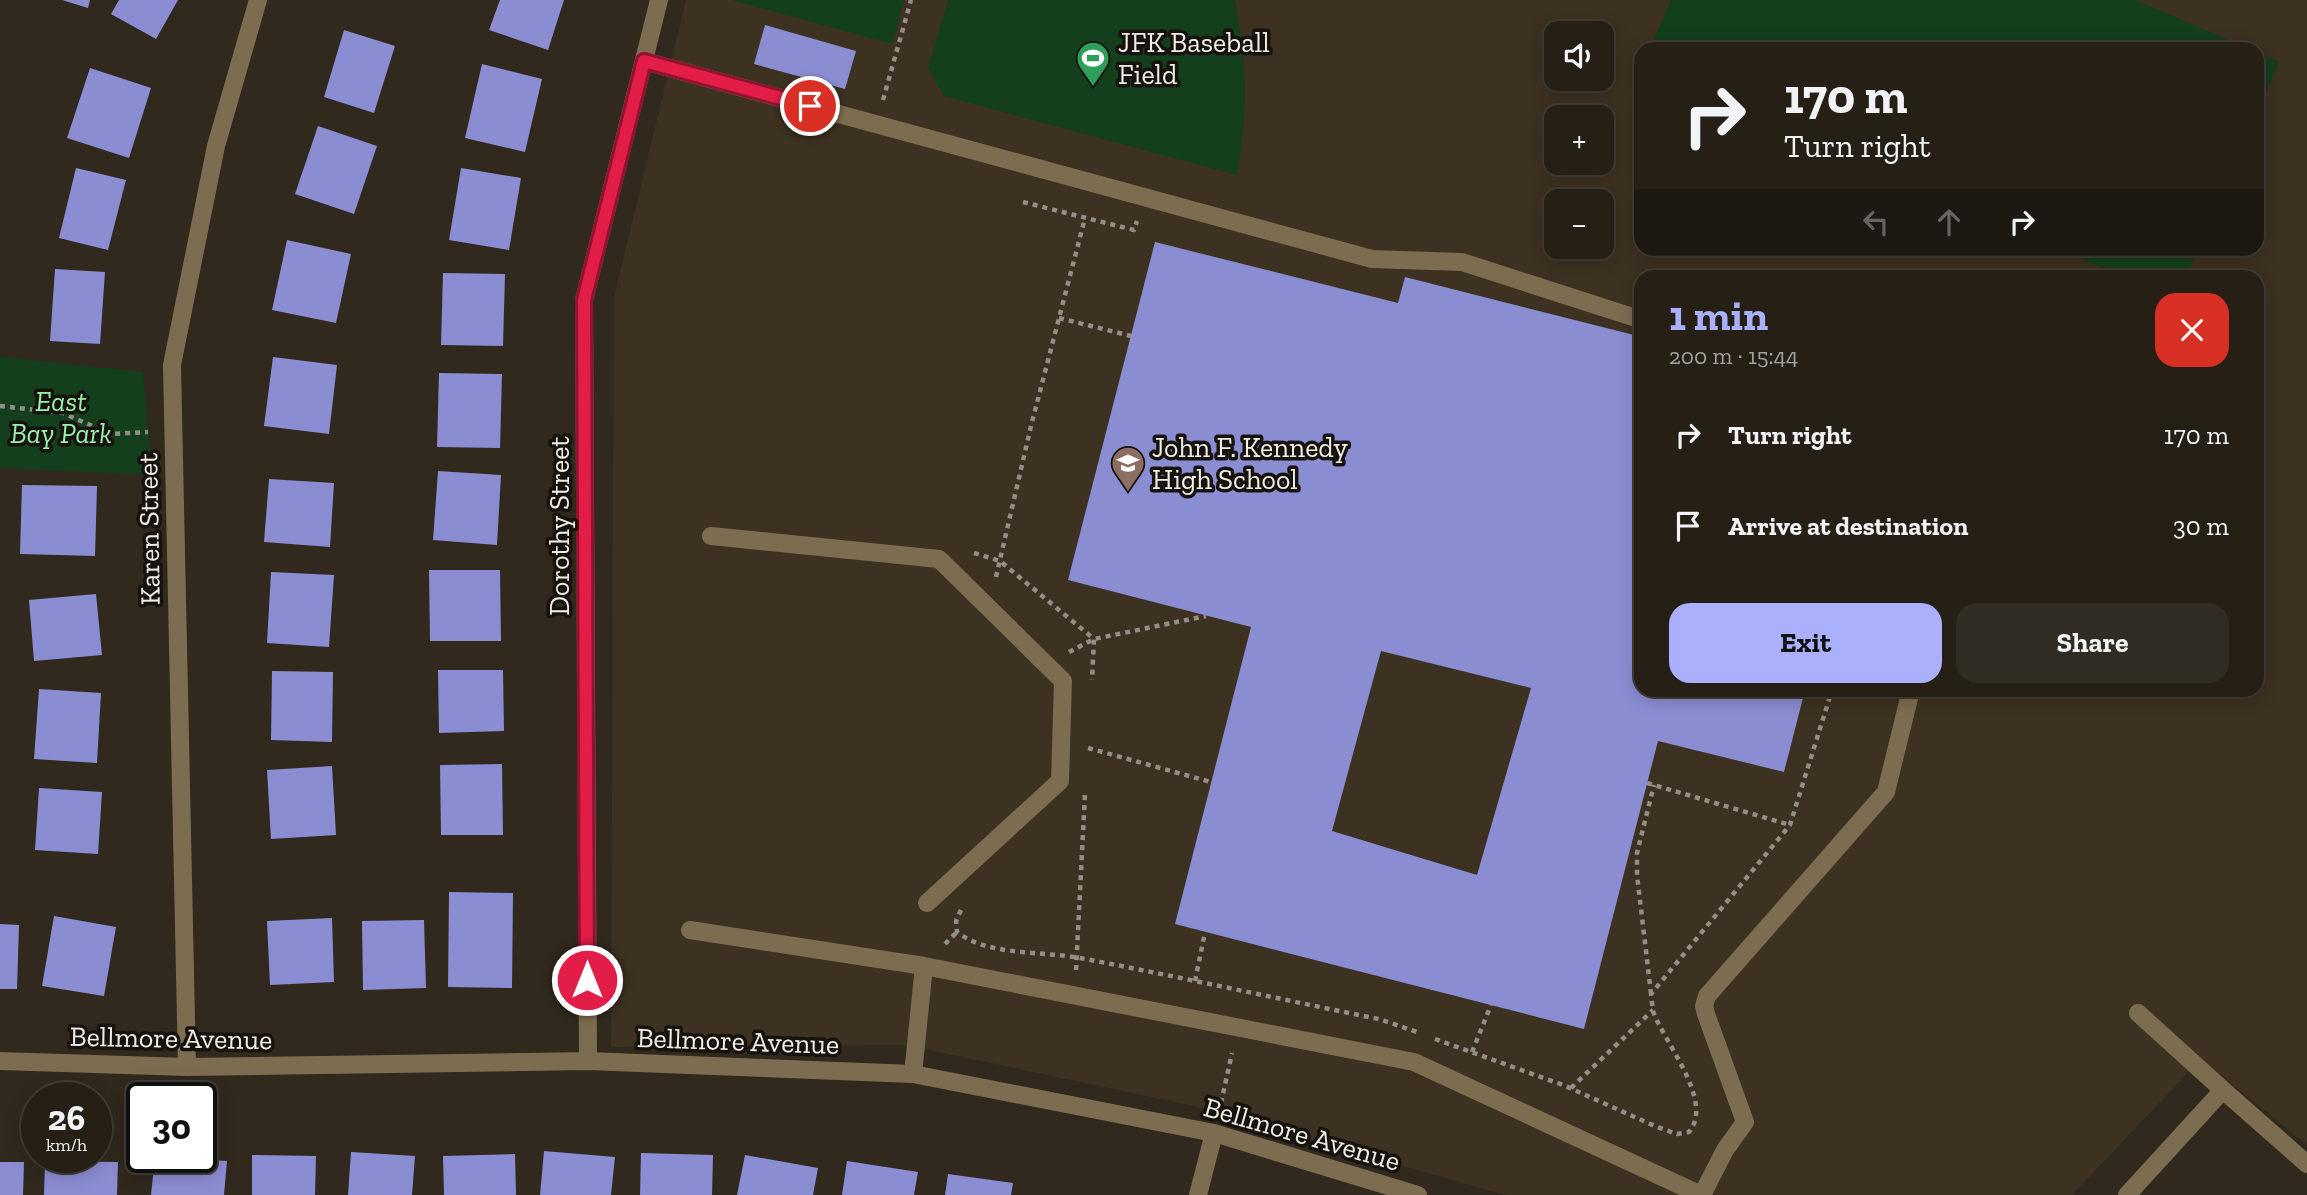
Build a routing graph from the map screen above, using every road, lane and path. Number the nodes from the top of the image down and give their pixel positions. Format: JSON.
{"nodes":[{"id":1,"x":258,"y":0,"type":"edge"},
{"id":2,"x":659,"y":0,"type":"edge"},
{"id":3,"x":911,"y":0,"type":"edge"},
{"id":4,"x":644,"y":61,"type":"junction"},
{"id":5,"x":877,"y":124,"type":"junction"},
{"id":6,"x":1144,"y":197,"type":"junction"},
{"id":7,"x":1023,"y":202,"type":"dead end"},
{"id":8,"x":1085,"y":218,"type":"junction"},
{"id":9,"x":1634,"y":317,"type":"edge"},
{"id":10,"x":1059,"y":318,"type":"junction"},
{"id":11,"x":1131,"y":336,"type":"dead end"},
{"id":12,"x":0,"y":406,"type":"edge"},
{"id":13,"x":173,"y":430,"type":"junction"},
{"id":14,"x":711,"y":536,"type":"dead end"},
{"id":15,"x":989,"y":608,"type":"junction"},
{"id":16,"x":1206,"y":616,"type":"dead end"},
{"id":17,"x":1063,"y":655,"type":"dead end"},
{"id":18,"x":1830,"y":697,"type":"edge"},
{"id":19,"x":1909,"y":697,"type":"edge"},
{"id":20,"x":1088,"y":748,"type":"dead end"},
{"id":21,"x":1211,"y":782,"type":"dead end"},
{"id":22,"x":1647,"y":783,"type":"dead end"},
{"id":23,"x":1654,"y":785,"type":"junction"},
{"id":24,"x":1085,"y":797,"type":"dead end"},
{"id":25,"x":1075,"y":806,"type":"dead end"},
{"id":26,"x":1790,"y":825,"type":"junction"},
{"id":27,"x":927,"y":903,"type":"dead end"},
{"id":28,"x":967,"y":905,"type":"dead end"},
{"id":29,"x":690,"y":930,"type":"dead end"},
{"id":30,"x":1205,"y":932,"type":"dead end"},
{"id":31,"x":924,"y":966,"type":"junction"},
{"id":32,"x":1195,"y":981,"type":"junction"},
{"id":33,"x":1651,"y":994,"type":"junction"},
{"id":34,"x":1491,"y":1005,"type":"dead end"},
{"id":35,"x":1653,"y":1010,"type":"junction"},
{"id":36,"x":2138,"y":1013,"type":"dead end"},
{"id":37,"x":1234,"y":1042,"type":"dead end"},
{"id":38,"x":1472,"y":1052,"type":"junction"},
{"id":39,"x":0,"y":1061,"type":"edge"},
{"id":40,"x":588,"y":1061,"type":"junction"},
{"id":41,"x":187,"y":1067,"type":"junction"},
{"id":42,"x":913,"y":1074,"type":"junction"},
{"id":43,"x":1570,"y":1088,"type":"junction"},
{"id":44,"x":2223,"y":1090,"type":"junction"},
{"id":45,"x":1221,"y":1103,"type":"dead end"},
{"id":46,"x":1214,"y":1133,"type":"junction"},
{"id":47,"x":2307,"y":1164,"type":"edge"},
{"id":48,"x":1198,"y":1195,"type":"edge"},
{"id":49,"x":1418,"y":1195,"type":"edge"},
{"id":50,"x":1702,"y":1195,"type":"edge"},
{"id":51,"x":2127,"y":1195,"type":"edge"}],
"edges":[{"from":1,"to":13,"type":"street","name":"Karen Street"},
{"from":2,"to":4,"type":"street","name":"Dorothy Street"},
{"from":3,"to":5,"type":"path"},
{"from":4,"to":5,"type":"street"},
{"from":4,"to":40,"type":"street","name":"Dorothy Street"},
{"from":5,"to":6,"type":"street"},
{"from":6,"to":8,"type":"path"},
{"from":6,"to":9,"type":"street"},
{"from":7,"to":8,"type":"path"},
{"from":8,"to":10,"type":"path"},
{"from":10,"to":11,"type":"path"},
{"from":10,"to":15,"type":"path"},
{"from":12,"to":13,"type":"path"},
{"from":13,"to":41,"type":"street","name":"Karen Street"},
{"from":14,"to":15,"type":"street"},
{"from":15,"to":27,"type":"street"},
{"from":16,"to":17,"type":"path"},
{"from":18,"to":26,"type":"path"},
{"from":19,"to":50,"type":"street"},
{"from":20,"to":21,"type":"path"},
{"from":22,"to":23,"type":"path"},
{"from":23,"to":26,"type":"path"},
{"from":23,"to":33,"type":"path"},
{"from":24,"to":25,"type":"path"},
{"from":26,"to":33,"type":"path"},
{"from":28,"to":32,"type":"path"},
{"from":29,"to":31,"type":"street"},
{"from":30,"to":32,"type":"path"},
{"from":31,"to":42,"type":"street"},
{"from":31,"to":50,"type":"street"},
{"from":32,"to":38,"type":"path"},
{"from":33,"to":35,"type":"path"},
{"from":34,"to":38,"type":"path"},
{"from":35,"to":43,"type":"path"},
{"from":35,"to":43,"type":"path"},
{"from":36,"to":44,"type":"street"},
{"from":37,"to":45,"type":"path"},
{"from":38,"to":43,"type":"path"},
{"from":39,"to":41,"type":"street","name":"Bellmore Avenue"},
{"from":40,"to":41,"type":"street","name":"Bellmore Avenue"},
{"from":40,"to":42,"type":"street","name":"Bellmore Avenue"},
{"from":42,"to":46,"type":"street","name":"Bellmore Avenue"},
{"from":44,"to":47,"type":"street"},
{"from":44,"to":51,"type":"street"},
{"from":46,"to":48,"type":"street"},
{"from":46,"to":49,"type":"street","name":"Bellmore Avenue"}]}
